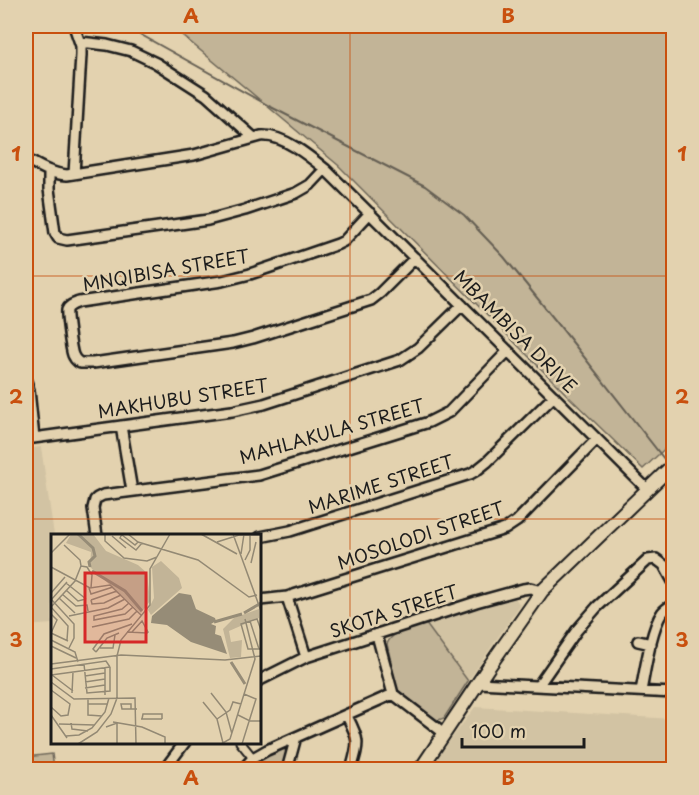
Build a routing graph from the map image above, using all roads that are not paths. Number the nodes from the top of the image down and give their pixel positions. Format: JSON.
{"nodes":[{"id":1,"x":74,"y":26,"type":"edge"},
{"id":2,"x":80,"y":42,"type":"junction"},
{"id":3,"x":254,"y":137,"type":"junction"},
{"id":4,"x":26,"y":159,"type":"edge"},
{"id":5,"x":325,"y":169,"type":"junction"},
{"id":6,"x":48,"y":171,"type":"junction"},
{"id":7,"x":74,"y":174,"type":"junction"},
{"id":8,"x":370,"y":213,"type":"junction"},
{"id":9,"x":415,"y":258,"type":"junction"},
{"id":10,"x":462,"y":305,"type":"junction"},
{"id":11,"x":508,"y":351,"type":"junction"},
{"id":12,"x":26,"y":381,"type":"edge"},
{"id":13,"x":554,"y":396,"type":"junction"},
{"id":14,"x":121,"y":426,"type":"junction"},
{"id":15,"x":30,"y":439,"type":"edge"},
{"id":16,"x":597,"y":440,"type":"junction"},
{"id":17,"x":674,"y":464,"type":"edge"},
{"id":18,"x":647,"y":489,"type":"junction"},
{"id":19,"x":132,"y":491,"type":"junction"},
{"id":20,"x":97,"y":534,"type":"edge"},
{"id":21,"x":261,"y":537,"type":"edge"},
{"id":22,"x":674,"y":583,"type":"edge"},
{"id":23,"x":542,"y":591,"type":"junction"},
{"id":24,"x":287,"y":597,"type":"junction"},
{"id":25,"x":261,"y":600,"type":"edge"},
{"id":26,"x":674,"y":604,"type":"edge"},
{"id":27,"x":377,"y":635,"type":"junction"},
{"id":28,"x":638,"y":641,"type":"dead end"},
{"id":29,"x":651,"y":644,"type":"junction"},
{"id":30,"x":306,"y":657,"type":"junction"},
{"id":31,"x":261,"y":680,"type":"edge"},
{"id":32,"x":478,"y":683,"type":"junction"},
{"id":33,"x":538,"y":686,"type":"junction"},
{"id":34,"x":641,"y":691,"type":"junction"},
{"id":35,"x":674,"y":693,"type":"edge"},
{"id":36,"x":393,"y":694,"type":"junction"},
{"id":37,"x":347,"y":716,"type":"junction"},
{"id":38,"x":444,"y":733,"type":"junction"},
{"id":39,"x":296,"y":737,"type":"junction"},
{"id":40,"x":184,"y":744,"type":"edge"},
{"id":41,"x":242,"y":744,"type":"edge"},
{"id":42,"x":252,"y":758,"type":"junction"},
{"id":43,"x":164,"y":770,"type":"edge"},
{"id":44,"x":242,"y":770,"type":"edge"},
{"id":45,"x":286,"y":770,"type":"edge"},
{"id":46,"x":351,"y":770,"type":"edge"},
{"id":47,"x":420,"y":770,"type":"edge"}],
"edges":[{"from":1,"to":2,"type":"street"},
{"from":2,"to":3,"type":"street"},
{"from":2,"to":7,"type":"street"},
{"from":3,"to":5,"type":"street","name":"MBAMBISA DRIVE"},
{"from":3,"to":7,"type":"street","name":"MBAMBISA DRIVE"},
{"from":4,"to":6,"type":"street","name":"MBAMBISA DRIVE"},
{"from":5,"to":6,"type":"street"},
{"from":5,"to":8,"type":"street","name":"MBAMBISA DRIVE"},
{"from":6,"to":7,"type":"street","name":"MBAMBISA DRIVE"},
{"from":8,"to":9,"type":"street","name":"MBAMBISA DRIVE"},
{"from":8,"to":9,"type":"street","name":"MNQIBISA STREET"},
{"from":9,"to":10,"type":"street","name":"MBAMBISA DRIVE"},
{"from":10,"to":11,"type":"street","name":"MBAMBISA DRIVE"},
{"from":10,"to":14,"type":"street","name":"MAKHUBU STREET"},
{"from":11,"to":13,"type":"street","name":"MBAMBISA DRIVE"},
{"from":11,"to":19,"type":"street","name":"MAHLAKULA STREET"},
{"from":12,"to":15,"type":"street"},
{"from":13,"to":16,"type":"street","name":"MBAMBISA DRIVE"},
{"from":13,"to":21,"type":"street","name":"MARIME STREET"},
{"from":14,"to":15,"type":"street","name":"MAKHUBU STREET"},
{"from":14,"to":19,"type":"street"},
{"from":16,"to":18,"type":"street","name":"MBAMBISA DRIVE"},
{"from":16,"to":24,"type":"street","name":"MOSOLODI STREET"},
{"from":17,"to":18,"type":"street"},
{"from":18,"to":23,"type":"street"},
{"from":19,"to":20,"type":"street"},
{"from":22,"to":33,"type":"street"},
{"from":23,"to":27,"type":"street","name":"SKOTA STREET"},
{"from":23,"to":32,"type":"street"},
{"from":24,"to":25,"type":"street","name":"MOSOLODI STREET"},
{"from":24,"to":30,"type":"street"},
{"from":26,"to":29,"type":"street"},
{"from":27,"to":30,"type":"street","name":"SKOTA STREET"},
{"from":27,"to":36,"type":"street"},
{"from":28,"to":29,"type":"street"},
{"from":29,"to":34,"type":"street"},
{"from":30,"to":31,"type":"street","name":"SKOTA STREET"},
{"from":32,"to":33,"type":"street"},
{"from":32,"to":38,"type":"street"},
{"from":33,"to":34,"type":"street"},
{"from":34,"to":35,"type":"street"},
{"from":36,"to":37,"type":"street"},
{"from":36,"to":38,"type":"street"},
{"from":37,"to":39,"type":"street"},
{"from":37,"to":46,"type":"street"},
{"from":38,"to":47,"type":"street"},
{"from":39,"to":42,"type":"street"},
{"from":39,"to":45,"type":"street"},
{"from":40,"to":43,"type":"street"},
{"from":41,"to":42,"type":"street"},
{"from":42,"to":44,"type":"street"}]}
